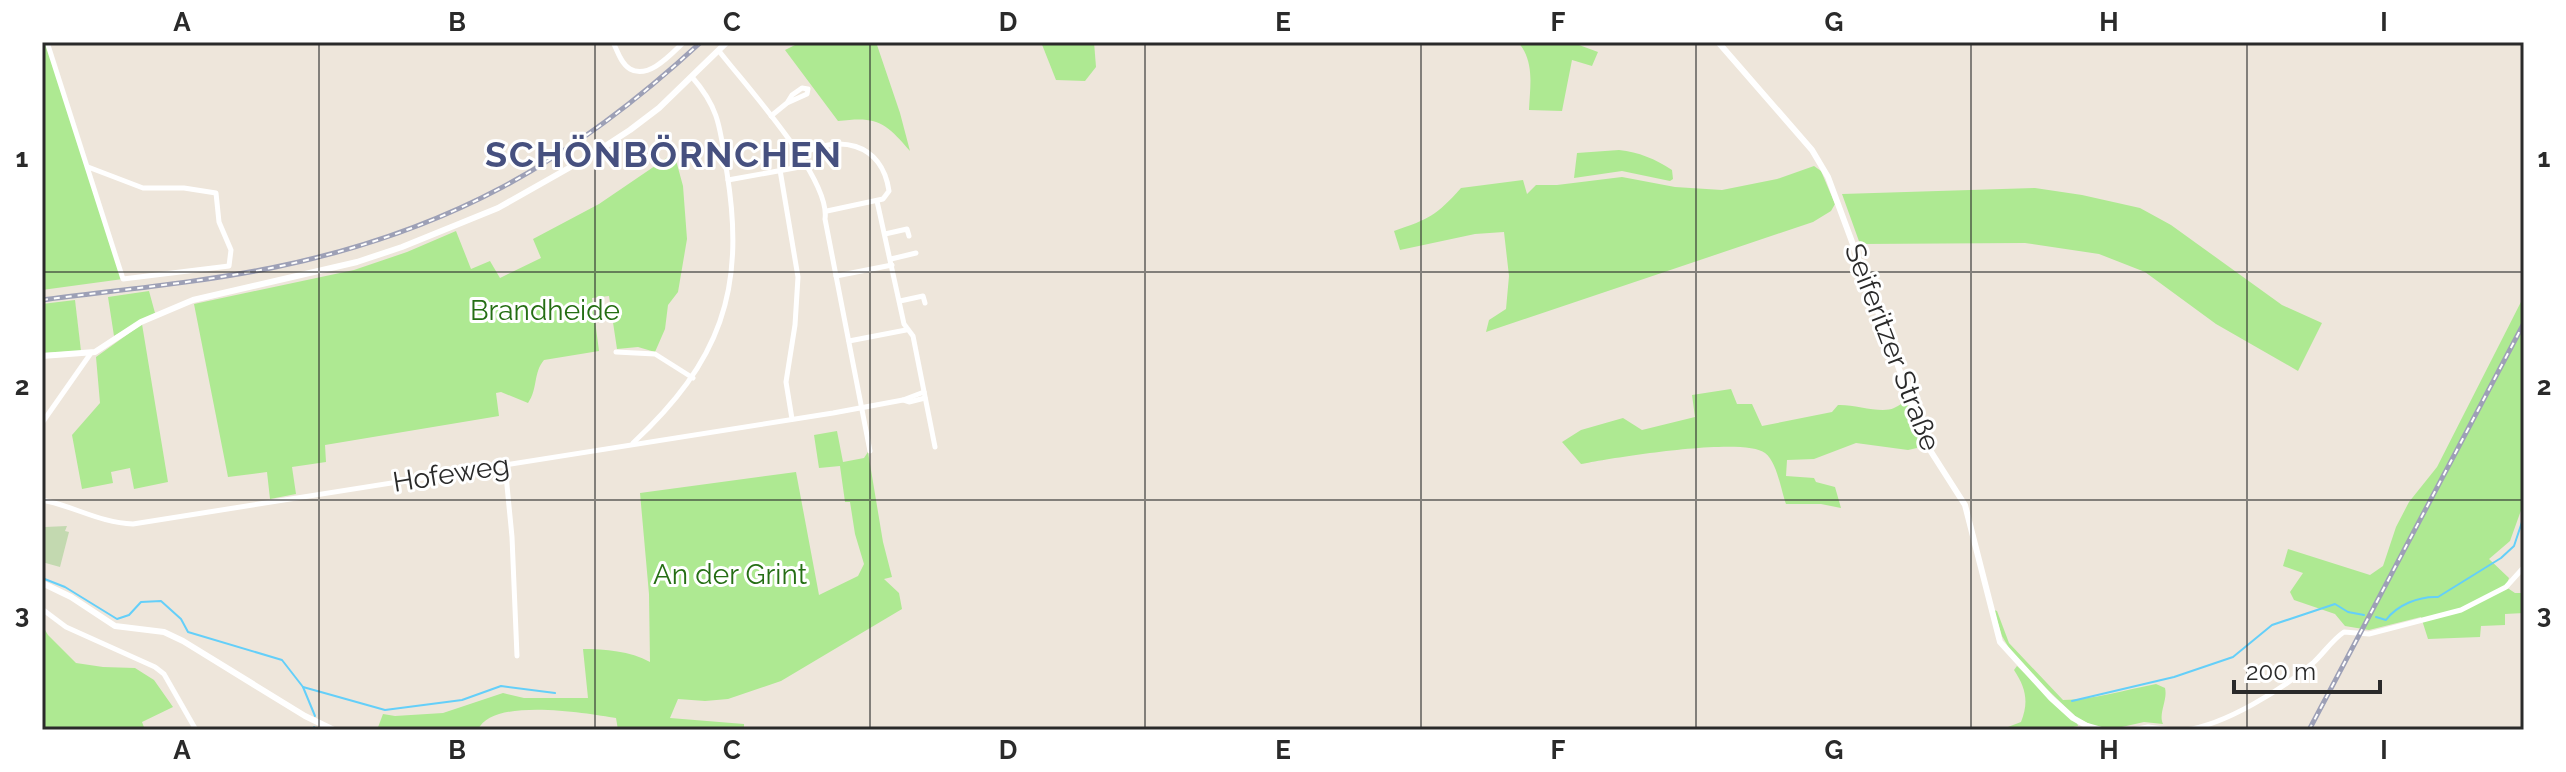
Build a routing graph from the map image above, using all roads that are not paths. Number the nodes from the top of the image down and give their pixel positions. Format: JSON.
{"nodes":[{"id":1,"x":47,"y":42,"type":"edge"},
{"id":2,"x":613,"y":42,"type":"edge"},
{"id":3,"x":684,"y":42,"type":"edge"},
{"id":4,"x":727,"y":42,"type":"edge"},
{"id":5,"x":1718,"y":42,"type":"edge"},
{"id":6,"x":719,"y":51,"type":"junction"},
{"id":7,"x":692,"y":77,"type":"junction"},
{"id":8,"x":787,"y":103,"type":"dead end"},
{"id":9,"x":771,"y":116,"type":"junction"},
{"id":10,"x":799,"y":156,"type":"junction"},
{"id":11,"x":88,"y":167,"type":"junction"},
{"id":12,"x":800,"y":167,"type":"dead end"},
{"id":13,"x":780,"y":170,"type":"junction"},
{"id":14,"x":728,"y":180,"type":"junction"},
{"id":15,"x":877,"y":201,"type":"junction"},
{"id":16,"x":827,"y":211,"type":"junction"},
{"id":17,"x":885,"y":234,"type":"junction"},
{"id":18,"x":909,"y":236,"type":"dead end"},
{"id":19,"x":916,"y":253,"type":"dead end"},
{"id":20,"x":892,"y":262,"type":"junction"},
{"id":21,"x":836,"y":276,"type":"junction"},
{"id":22,"x":900,"y":301,"type":"junction"},
{"id":23,"x":925,"y":303,"type":"dead end"},
{"id":24,"x":906,"y":330,"type":"junction"},
{"id":25,"x":849,"y":341,"type":"junction"},
{"id":26,"x":616,"y":352,"type":"dead end"},
{"id":27,"x":91,"y":353,"type":"junction"},
{"id":28,"x":42,"y":356,"type":"edge"},
{"id":29,"x":693,"y":378,"type":"junction"},
{"id":30,"x":925,"y":395,"type":"junction"},
{"id":31,"x":863,"y":407,"type":"junction"},
{"id":32,"x":792,"y":419,"type":"junction"},
{"id":33,"x":42,"y":423,"type":"edge"},
{"id":34,"x":630,"y":445,"type":"junction"},
{"id":35,"x":935,"y":447,"type":"dead end"},
{"id":36,"x":870,"y":451,"type":"dead end"},
{"id":37,"x":505,"y":465,"type":"junction"},
{"id":38,"x":42,"y":500,"type":"edge"},
{"id":39,"x":2524,"y":567,"type":"edge"},
{"id":40,"x":42,"y":583,"type":"edge"},
{"id":41,"x":42,"y":609,"type":"edge"},
{"id":42,"x":517,"y":656,"type":"dead end"},
{"id":43,"x":196,"y":730,"type":"edge"},
{"id":44,"x":334,"y":730,"type":"edge"},
{"id":45,"x":2101,"y":730,"type":"edge"},
{"id":46,"x":2132,"y":730,"type":"edge"},
{"id":47,"x":2172,"y":730,"type":"edge"},
{"id":48,"x":2185,"y":730,"type":"edge"}],
"edges":[{"from":1,"to":11,"type":"street"},
{"from":2,"to":3,"type":"street"},
{"from":4,"to":6,"type":"street"},
{"from":5,"to":45,"type":"street","name":"Seiferitzer Straße"},
{"from":6,"to":7,"type":"street"},
{"from":6,"to":9,"type":"street"},
{"from":7,"to":14,"type":"street"},
{"from":7,"to":27,"type":"street"},
{"from":8,"to":9,"type":"street"},
{"from":9,"to":10,"type":"street"},
{"from":10,"to":15,"type":"street"},
{"from":10,"to":16,"type":"street"},
{"from":11,"to":11,"type":"street"},
{"from":12,"to":13,"type":"street"},
{"from":13,"to":14,"type":"street"},
{"from":13,"to":32,"type":"street"},
{"from":14,"to":29,"type":"street"},
{"from":15,"to":16,"type":"street"},
{"from":15,"to":17,"type":"street"},
{"from":16,"to":21,"type":"street"},
{"from":17,"to":18,"type":"street"},
{"from":17,"to":20,"type":"street"},
{"from":19,"to":20,"type":"street"},
{"from":20,"to":21,"type":"street"},
{"from":20,"to":22,"type":"street"},
{"from":21,"to":25,"type":"street"},
{"from":22,"to":23,"type":"street"},
{"from":22,"to":24,"type":"street"},
{"from":24,"to":25,"type":"street"},
{"from":24,"to":30,"type":"street"},
{"from":25,"to":31,"type":"street"},
{"from":26,"to":29,"type":"street"},
{"from":27,"to":28,"type":"street"},
{"from":27,"to":33,"type":"street"},
{"from":29,"to":34,"type":"street"},
{"from":30,"to":31,"type":"street","name":"Hofeweg"},
{"from":30,"to":35,"type":"street"},
{"from":31,"to":32,"type":"street","name":"Hofeweg"},
{"from":31,"to":36,"type":"street"},
{"from":32,"to":34,"type":"street","name":"Hofeweg"},
{"from":34,"to":37,"type":"street","name":"Hofeweg"},
{"from":37,"to":38,"type":"street","name":"Hofeweg"},
{"from":37,"to":42,"type":"street"},
{"from":39,"to":48,"type":"street"},
{"from":40,"to":44,"type":"street"},
{"from":41,"to":43,"type":"street"},
{"from":46,"to":47,"type":"street"}]}
